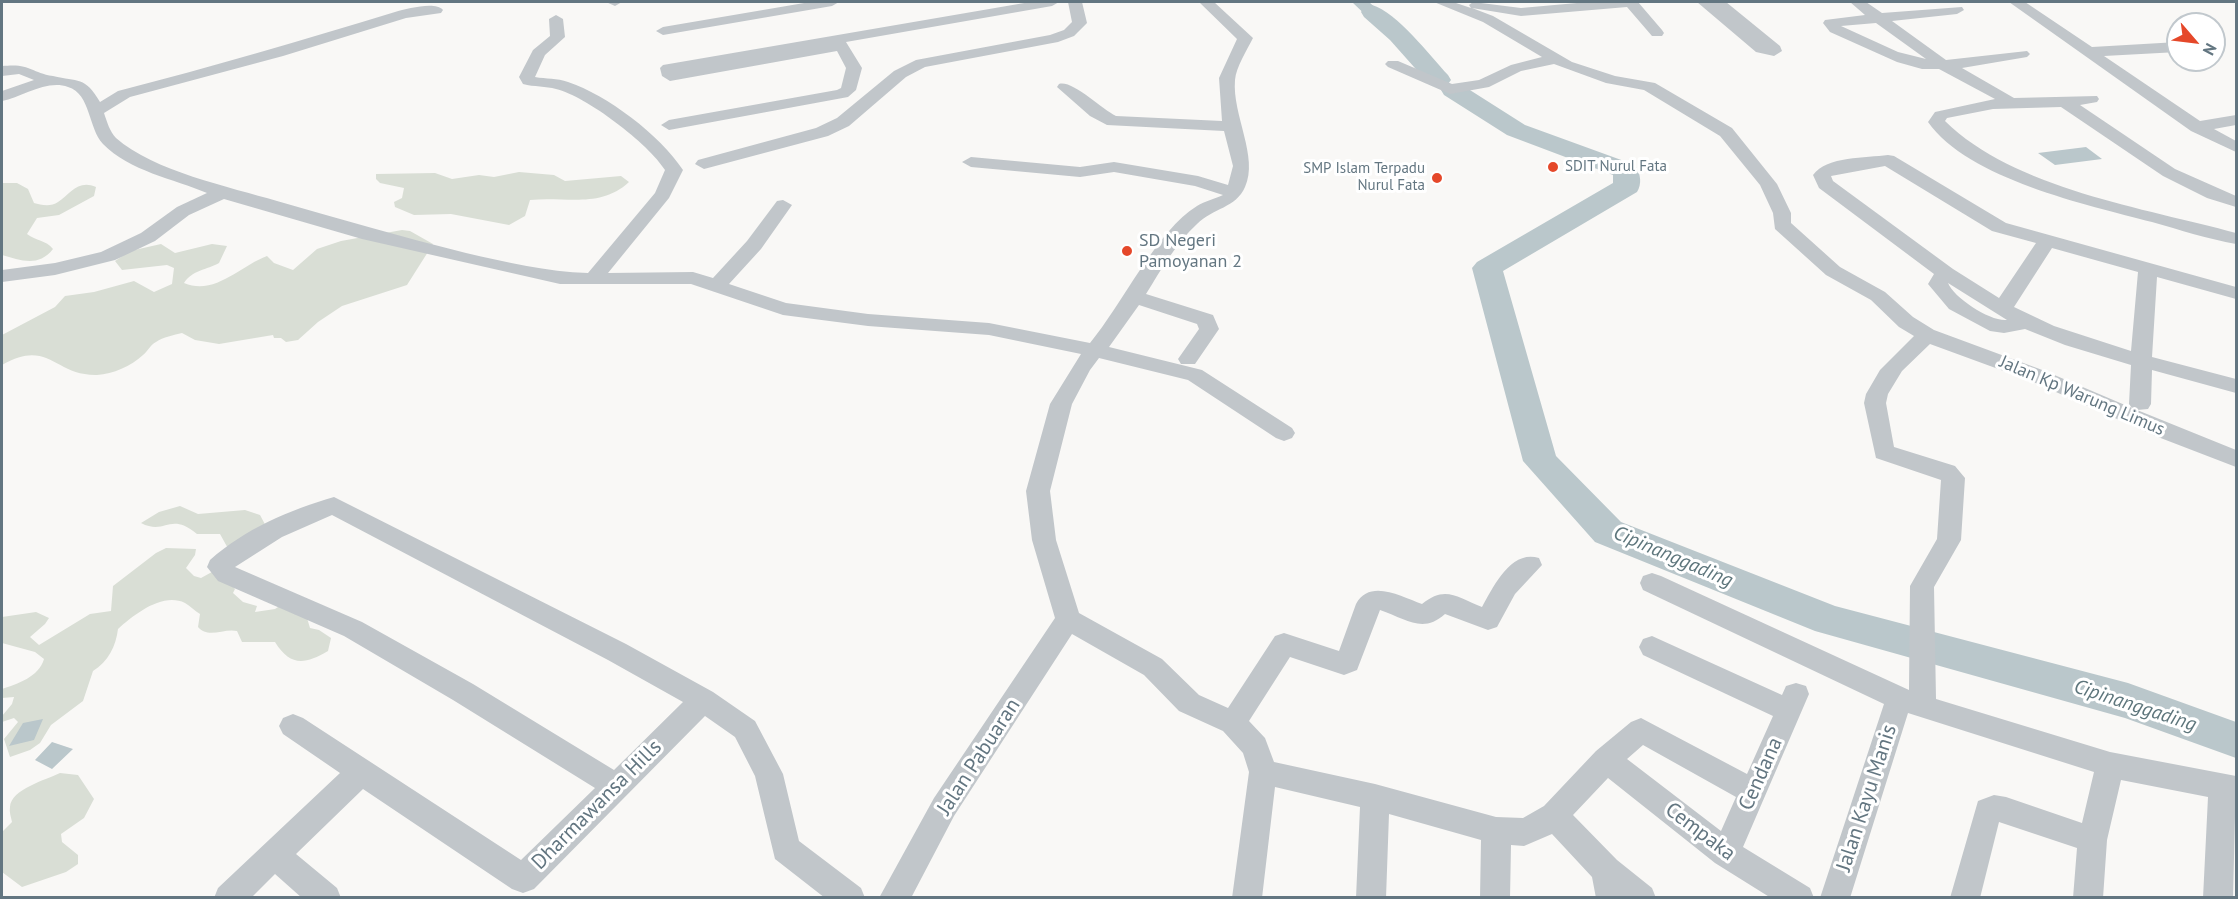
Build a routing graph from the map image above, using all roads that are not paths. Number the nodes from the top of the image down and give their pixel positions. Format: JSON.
{"nodes":[{"id":1,"x":822,"y":2,"type":"edge"},
{"id":2,"x":1052,"y":2,"type":"edge"},
{"id":3,"x":1206,"y":2,"type":"edge"},
{"id":4,"x":1442,"y":2,"type":"edge"},
{"id":5,"x":1467,"y":2,"type":"edge"},
{"id":6,"x":1630,"y":2,"type":"edge"},
{"id":7,"x":1704,"y":2,"type":"edge"},
{"id":8,"x":1718,"y":2,"type":"edge"},
{"id":9,"x":1857,"y":2,"type":"edge"},
{"id":10,"x":2016,"y":2,"type":"edge"},
{"id":11,"x":1076,"y":4,"type":"edge"},
{"id":12,"x":1025,"y":9,"type":"junction"},
{"id":13,"x":436,"y":10,"type":"dead end"},
{"id":14,"x":1957,"y":10,"type":"dead end"},
{"id":15,"x":1878,"y":17,"type":"junction"},
{"id":16,"x":556,"y":19,"type":"dead end"},
{"id":17,"x":663,"y":32,"type":"dead end"},
{"id":18,"x":1657,"y":33,"type":"dead end"},
{"id":19,"x":842,"y":42,"type":"junction"},
{"id":20,"x":2166,"y":47,"type":"edge"},
{"id":21,"x":2141,"y":48,"type":"junction"},
{"id":22,"x":2091,"y":52,"type":"junction"},
{"id":23,"x":2166,"y":58,"type":"edge"},
{"id":24,"x":1554,"y":59,"type":"junction"},
{"id":25,"x":2160,"y":59,"type":"junction"},
{"id":26,"x":734,"y":60,"type":"dead end"},
{"id":27,"x":1393,"y":64,"type":"dead end"},
{"id":28,"x":1945,"y":65,"type":"junction"},
{"id":29,"x":2111,"y":66,"type":"junction"},
{"id":30,"x":2,"y":71,"type":"edge"},
{"id":31,"x":50,"y":81,"type":"junction"},
{"id":32,"x":1065,"y":87,"type":"dead end"},
{"id":33,"x":2,"y":96,"type":"edge"},
{"id":34,"x":2091,"y":99,"type":"dead end"},
{"id":35,"x":2011,"y":103,"type":"junction"},
{"id":36,"x":2067,"y":104,"type":"junction"},
{"id":37,"x":1979,"y":107,"type":"junction"},
{"id":38,"x":95,"y":112,"type":"junction"},
{"id":39,"x":2236,"y":120,"type":"edge"},
{"id":40,"x":669,"y":125,"type":"dead end"},
{"id":41,"x":1233,"y":126,"type":"junction"},
{"id":42,"x":2197,"y":127,"type":"junction"},
{"id":43,"x":2234,"y":144,"type":"edge"},
{"id":44,"x":971,"y":162,"type":"dead end"},
{"id":45,"x":704,"y":164,"type":"dead end"},
{"id":46,"x":222,"y":194,"type":"junction"},
{"id":47,"x":1234,"y":194,"type":"junction"},
{"id":48,"x":2236,"y":202,"type":"edge"},
{"id":49,"x":783,"y":205,"type":"dead end"},
{"id":50,"x":2236,"y":239,"type":"edge"},
{"id":51,"x":2047,"y":241,"type":"junction"},
{"id":52,"x":2148,"y":268,"type":"junction"},
{"id":53,"x":2,"y":276,"type":"edge"},
{"id":54,"x":1950,"y":276,"type":"junction"},
{"id":55,"x":593,"y":279,"type":"junction"},
{"id":56,"x":2019,"y":281,"type":"junction"},
{"id":57,"x":717,"y":285,"type":"junction"},
{"id":58,"x":1970,"y":288,"type":"junction"},
{"id":59,"x":2236,"y":293,"type":"edge"},
{"id":60,"x":1133,"y":296,"type":"junction"},
{"id":61,"x":2003,"y":309,"type":"junction"},
{"id":62,"x":2025,"y":322,"type":"junction"},
{"id":63,"x":1927,"y":335,"type":"junction"},
{"id":64,"x":1094,"y":349,"type":"junction"},
{"id":65,"x":1188,"y":359,"type":"dead end"},
{"id":66,"x":2142,"y":359,"type":"junction"},
{"id":67,"x":2236,"y":386,"type":"edge"},
{"id":68,"x":2140,"y":405,"type":"dead end"},
{"id":69,"x":1284,"y":433,"type":"dead end"},
{"id":70,"x":2236,"y":459,"type":"edge"},
{"id":71,"x":1530,"y":565,"type":"dead end"},
{"id":72,"x":1652,"y":583,"type":"dead end"},
{"id":73,"x":1068,"y":619,"type":"junction"},
{"id":74,"x":1652,"y":647,"type":"dead end"},
{"id":75,"x":703,"y":700,"type":"junction"},
{"id":76,"x":1910,"y":702,"type":"junction"},
{"id":77,"x":1233,"y":723,"type":"junction"},
{"id":78,"x":293,"y":726,"type":"dead end"},
{"id":79,"x":1260,"y":760,"type":"junction"},
{"id":80,"x":1606,"y":760,"type":"junction"},
{"id":81,"x":2110,"y":765,"type":"junction"},
{"id":82,"x":361,"y":772,"type":"junction"},
{"id":83,"x":616,"y":786,"type":"junction"},
{"id":84,"x":2230,"y":787,"type":"edge"},
{"id":85,"x":1753,"y":792,"type":"junction"},
{"id":86,"x":1375,"y":797,"type":"junction"},
{"id":87,"x":1529,"y":826,"type":"junction"},
{"id":88,"x":2092,"y":840,"type":"junction"},
{"id":89,"x":1726,"y":853,"type":"junction"},
{"id":90,"x":273,"y":854,"type":"junction"},
{"id":91,"x":1609,"y":884,"type":"edge"},
{"id":92,"x":229,"y":897,"type":"edge"},
{"id":93,"x":326,"y":897,"type":"edge"},
{"id":94,"x":850,"y":897,"type":"edge"},
{"id":95,"x":894,"y":897,"type":"edge"},
{"id":96,"x":1247,"y":897,"type":"edge"},
{"id":97,"x":1371,"y":897,"type":"edge"},
{"id":98,"x":1495,"y":897,"type":"edge"},
{"id":99,"x":1641,"y":897,"type":"edge"},
{"id":100,"x":1799,"y":897,"type":"edge"},
{"id":101,"x":1835,"y":897,"type":"edge"},
{"id":102,"x":1965,"y":897,"type":"edge"},
{"id":103,"x":2088,"y":897,"type":"edge"},
{"id":104,"x":2218,"y":897,"type":"edge"}],
"edges":[{"from":1,"to":17,"type":"street"},
{"from":1,"to":19,"type":"street"},
{"from":2,"to":12,"type":"street"},
{"from":3,"to":41,"type":"street"},
{"from":4,"to":24,"type":"street","name":"Jalan Kp Warung Limus"},
{"from":5,"to":6,"type":"street"},
{"from":6,"to":18,"type":"street"},
{"from":7,"to":8,"type":"street"},
{"from":9,"to":15,"type":"street"},
{"from":10,"to":22,"type":"street"},
{"from":11,"to":12,"type":"street"},
{"from":11,"to":45,"type":"street"},
{"from":12,"to":19,"type":"street"},
{"from":13,"to":38,"type":"street"},
{"from":14,"to":15,"type":"street"},
{"from":15,"to":28,"type":"street"},
{"from":15,"to":28,"type":"street"},
{"from":16,"to":55,"type":"street"},
{"from":19,"to":26,"type":"street"},
{"from":19,"to":40,"type":"street"},
{"from":20,"to":21,"type":"street"},
{"from":21,"to":22,"type":"street"},
{"from":21,"to":25,"type":"street"},
{"from":22,"to":29,"type":"street"},
{"from":23,"to":25,"type":"street"},
{"from":24,"to":27,"type":"street"},
{"from":24,"to":63,"type":"street","name":"Jalan Kp Warung Limus"},
{"from":25,"to":29,"type":"street"},
{"from":28,"to":35,"type":"street"},
{"from":28,"to":37,"type":"street"},
{"from":29,"to":42,"type":"street"},
{"from":30,"to":31,"type":"street"},
{"from":31,"to":33,"type":"street"},
{"from":31,"to":38,"type":"street"},
{"from":32,"to":41,"type":"street"},
{"from":34,"to":36,"type":"street"},
{"from":35,"to":36,"type":"street"},
{"from":35,"to":37,"type":"street"},
{"from":36,"to":48,"type":"street"},
{"from":37,"to":50,"type":"street"},
{"from":38,"to":46,"type":"street"},
{"from":39,"to":42,"type":"street"},
{"from":41,"to":47,"type":"street"},
{"from":42,"to":43,"type":"street"},
{"from":44,"to":47,"type":"street"},
{"from":46,"to":53,"type":"street"},
{"from":46,"to":55,"type":"street"},
{"from":47,"to":60,"type":"street"},
{"from":49,"to":57,"type":"street"},
{"from":51,"to":52,"type":"street"},
{"from":51,"to":54,"type":"street"},
{"from":51,"to":56,"type":"street"},
{"from":52,"to":59,"type":"street"},
{"from":52,"to":66,"type":"street"},
{"from":54,"to":58,"type":"street"},
{"from":54,"to":62,"type":"street"},
{"from":55,"to":57,"type":"street"},
{"from":56,"to":58,"type":"street"},
{"from":56,"to":61,"type":"street"},
{"from":57,"to":64,"type":"street"},
{"from":58,"to":61,"type":"street"},
{"from":60,"to":64,"type":"street"},
{"from":60,"to":65,"type":"street"},
{"from":61,"to":62,"type":"street"},
{"from":62,"to":66,"type":"street"},
{"from":63,"to":70,"type":"street","name":"Jalan Kp Warung Limus"},
{"from":63,"to":76,"type":"street","name":"Jalan Kayu Manis"},
{"from":64,"to":69,"type":"street"},
{"from":64,"to":73,"type":"street"},
{"from":66,"to":67,"type":"street"},
{"from":66,"to":68,"type":"street"},
{"from":71,"to":77,"type":"street"},
{"from":72,"to":76,"type":"street"},
{"from":73,"to":77,"type":"street"},
{"from":73,"to":95,"type":"street","name":"Jalan Pabuaran"},
{"from":74,"to":85,"type":"street","name":"Cendana"},
{"from":75,"to":83,"type":"street","name":"Dharmawansa Hills"},
{"from":75,"to":83,"type":"street"},
{"from":75,"to":94,"type":"street"},
{"from":76,"to":81,"type":"street"},
{"from":76,"to":101,"type":"street","name":"Jalan Kayu Manis"},
{"from":77,"to":79,"type":"street"},
{"from":78,"to":82,"type":"street"},
{"from":79,"to":86,"type":"street"},
{"from":79,"to":96,"type":"street"},
{"from":80,"to":85,"type":"street"},
{"from":80,"to":87,"type":"street"},
{"from":80,"to":89,"type":"street","name":"Cempaka"},
{"from":81,"to":84,"type":"street"},
{"from":81,"to":88,"type":"street"},
{"from":82,"to":83,"type":"street","name":"Dharmawansa Hills"},
{"from":82,"to":90,"type":"street"},
{"from":84,"to":104,"type":"street"},
{"from":85,"to":89,"type":"street","name":"Cendana"},
{"from":86,"to":87,"type":"street"},
{"from":86,"to":97,"type":"street"},
{"from":87,"to":91,"type":"street"},
{"from":87,"to":98,"type":"street"},
{"from":88,"to":102,"type":"street"},
{"from":88,"to":103,"type":"street"},
{"from":89,"to":100,"type":"street","name":"Cempaka"},
{"from":90,"to":92,"type":"street"},
{"from":90,"to":93,"type":"street"},
{"from":91,"to":99,"type":"street"}]}
